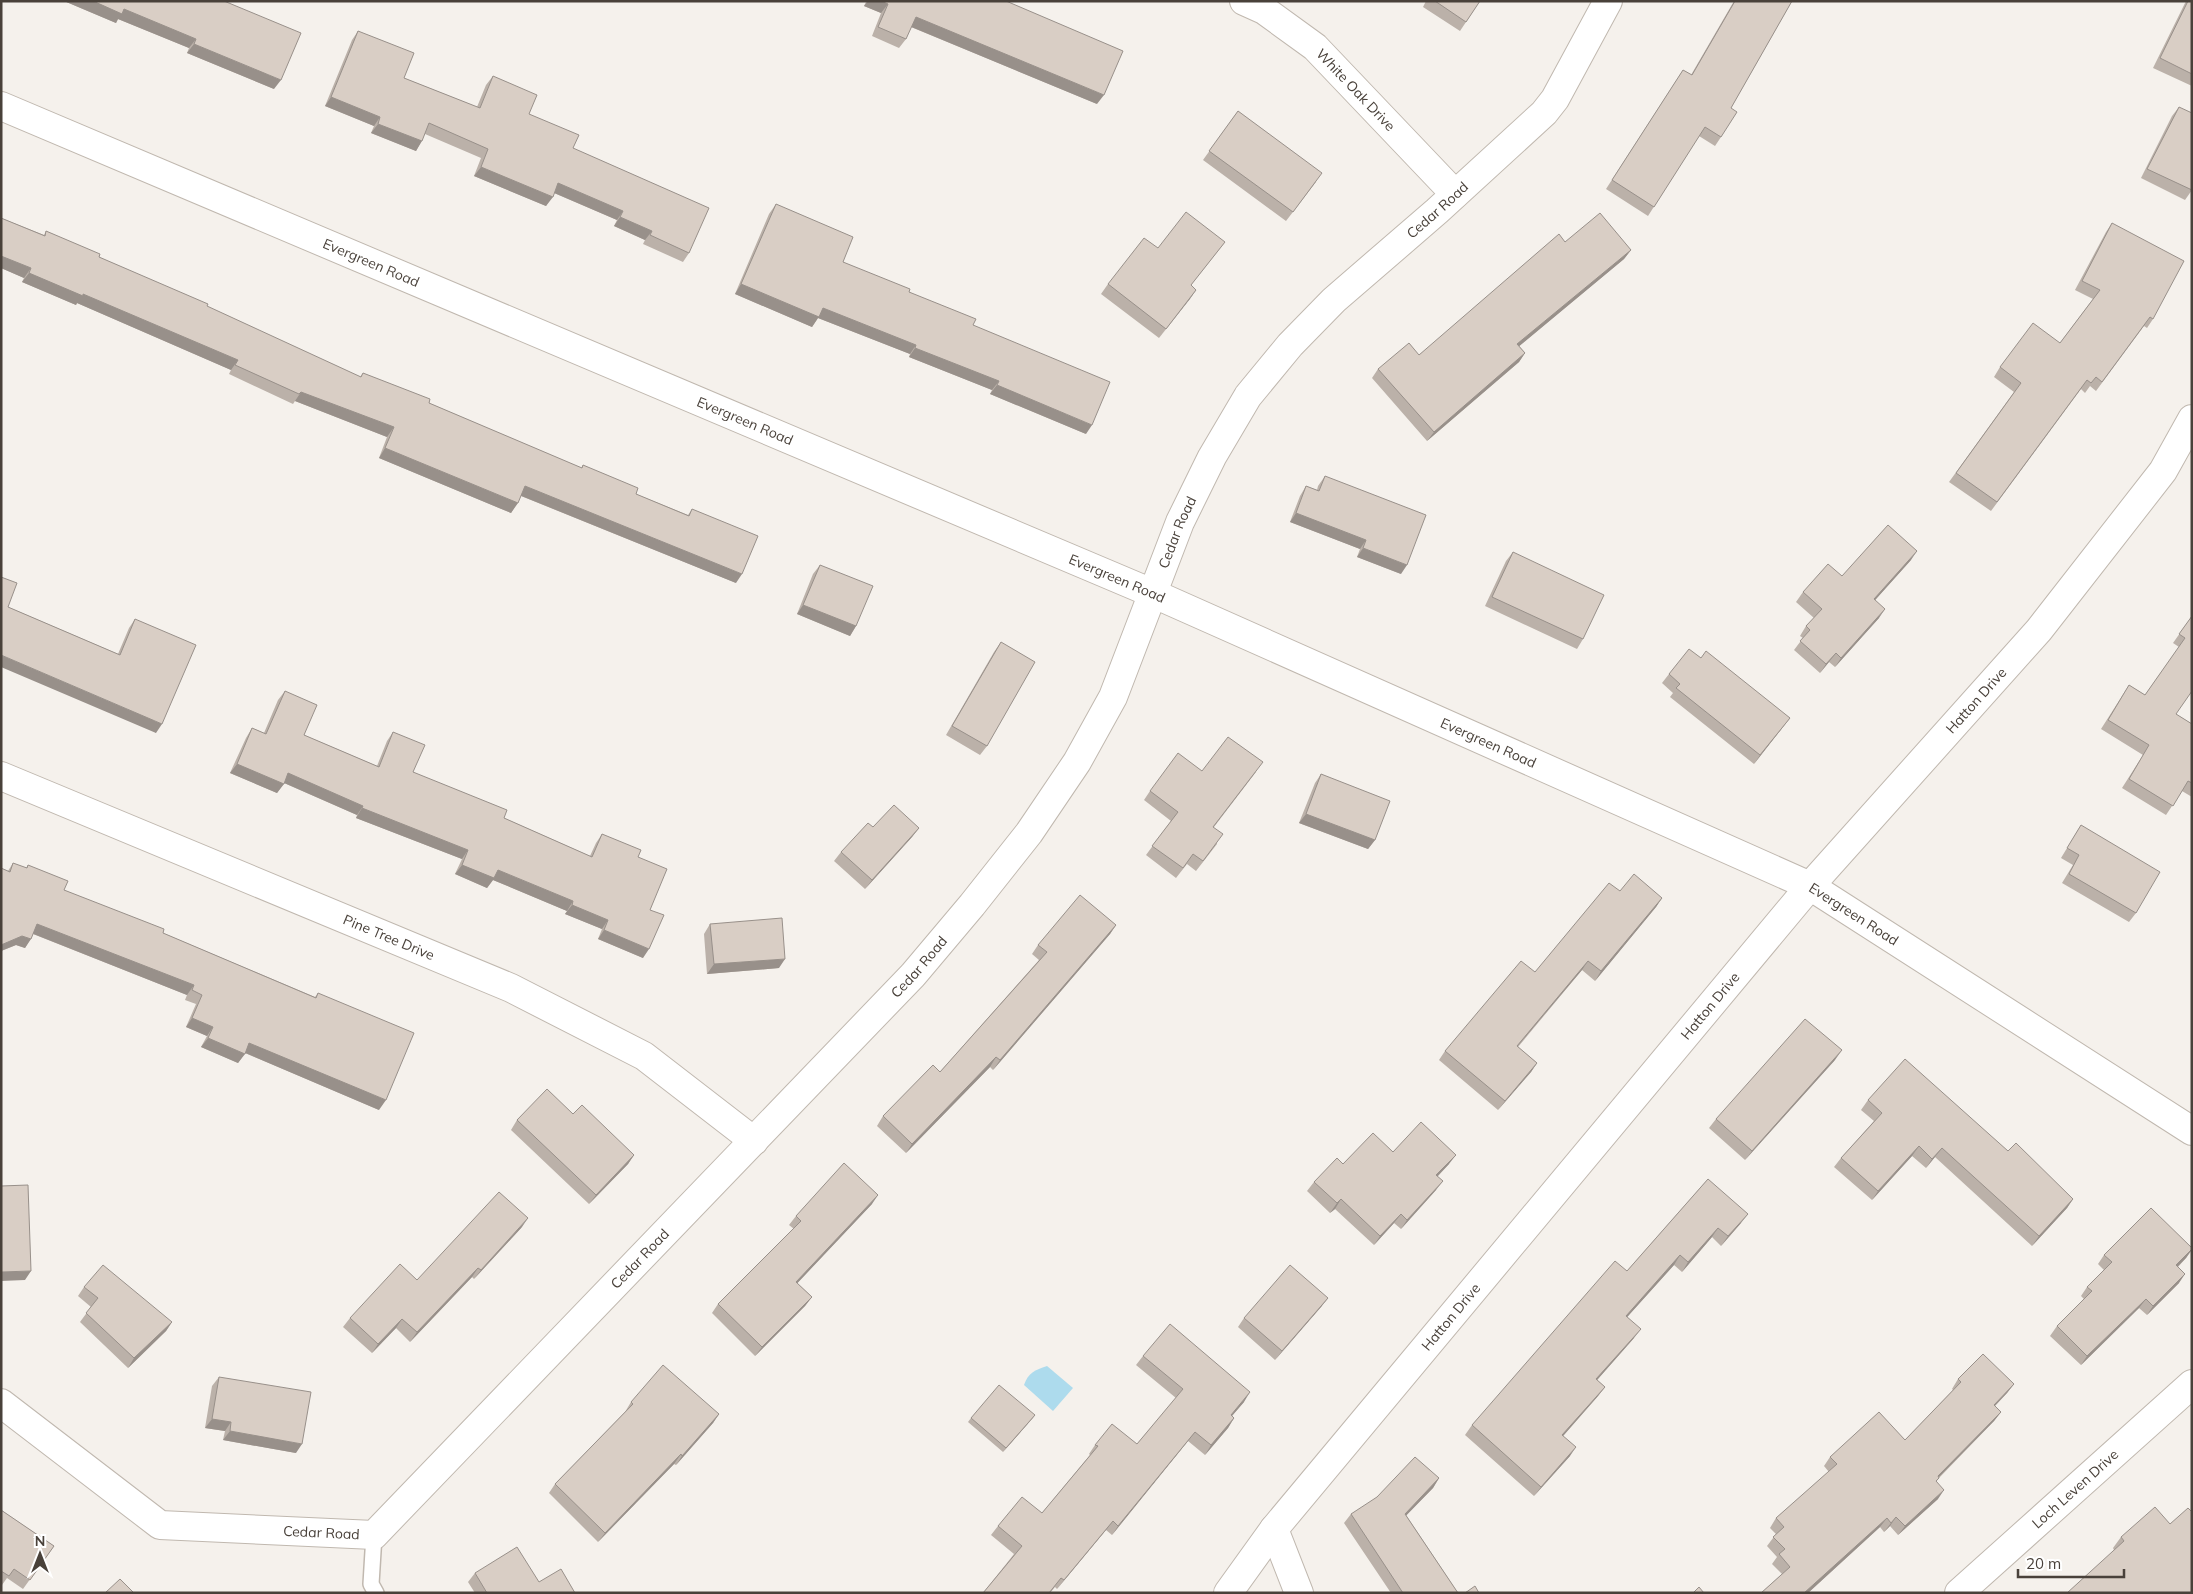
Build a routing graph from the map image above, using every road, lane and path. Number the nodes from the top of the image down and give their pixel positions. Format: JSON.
{"nodes":[{"id":1,"x":1244,"y":1,"type":"edge"},
{"id":2,"x":1608,"y":1,"type":"edge"},
{"id":3,"x":1,"y":106,"type":"edge"},
{"id":4,"x":1455,"y":194,"type":"junction"},
{"id":5,"x":2192,"y":419,"type":"edge"},
{"id":6,"x":1152,"y":593,"type":"junction"},
{"id":7,"x":1,"y":776,"type":"edge"},
{"id":8,"x":1810,"y":886,"type":"junction"},
{"id":9,"x":2192,"y":1131,"type":"edge"},
{"id":10,"x":754,"y":1141,"type":"junction"},
{"id":11,"x":2192,"y":1384,"type":"edge"},
{"id":12,"x":1,"y":1403,"type":"edge"},
{"id":13,"x":1274,"y":1529,"type":"junction"},
{"id":14,"x":374,"y":1535,"type":"junction"},
{"id":15,"x":376,"y":1593,"type":"edge"},
{"id":16,"x":1228,"y":1593,"type":"edge"},
{"id":17,"x":1299,"y":1593,"type":"edge"},
{"id":18,"x":1959,"y":1593,"type":"edge"}],
"edges":[{"from":1,"to":4,"type":"street","name":"White Oak Drive"},
{"from":2,"to":4,"type":"street","name":"Cedar Road"},
{"from":3,"to":6,"type":"street","name":"Evergreen Road"},
{"from":4,"to":6,"type":"street","name":"Cedar Road"},
{"from":5,"to":8,"type":"street","name":"Hatton Drive"},
{"from":6,"to":8,"type":"street","name":"Evergreen Road"},
{"from":6,"to":10,"type":"street","name":"Cedar Road"},
{"from":7,"to":10,"type":"street","name":"Pine Tree Drive"},
{"from":8,"to":9,"type":"street","name":"Evergreen Road"},
{"from":8,"to":13,"type":"street","name":"Hatton Drive"},
{"from":10,"to":14,"type":"street","name":"Cedar Road"},
{"from":11,"to":18,"type":"street","name":"Loch Leven Drive"},
{"from":12,"to":14,"type":"street","name":"Cedar Road"},
{"from":13,"to":16,"type":"street","name":"Hatton Drive"},
{"from":13,"to":17,"type":"street"},
{"from":14,"to":15,"type":"lane"}]}
